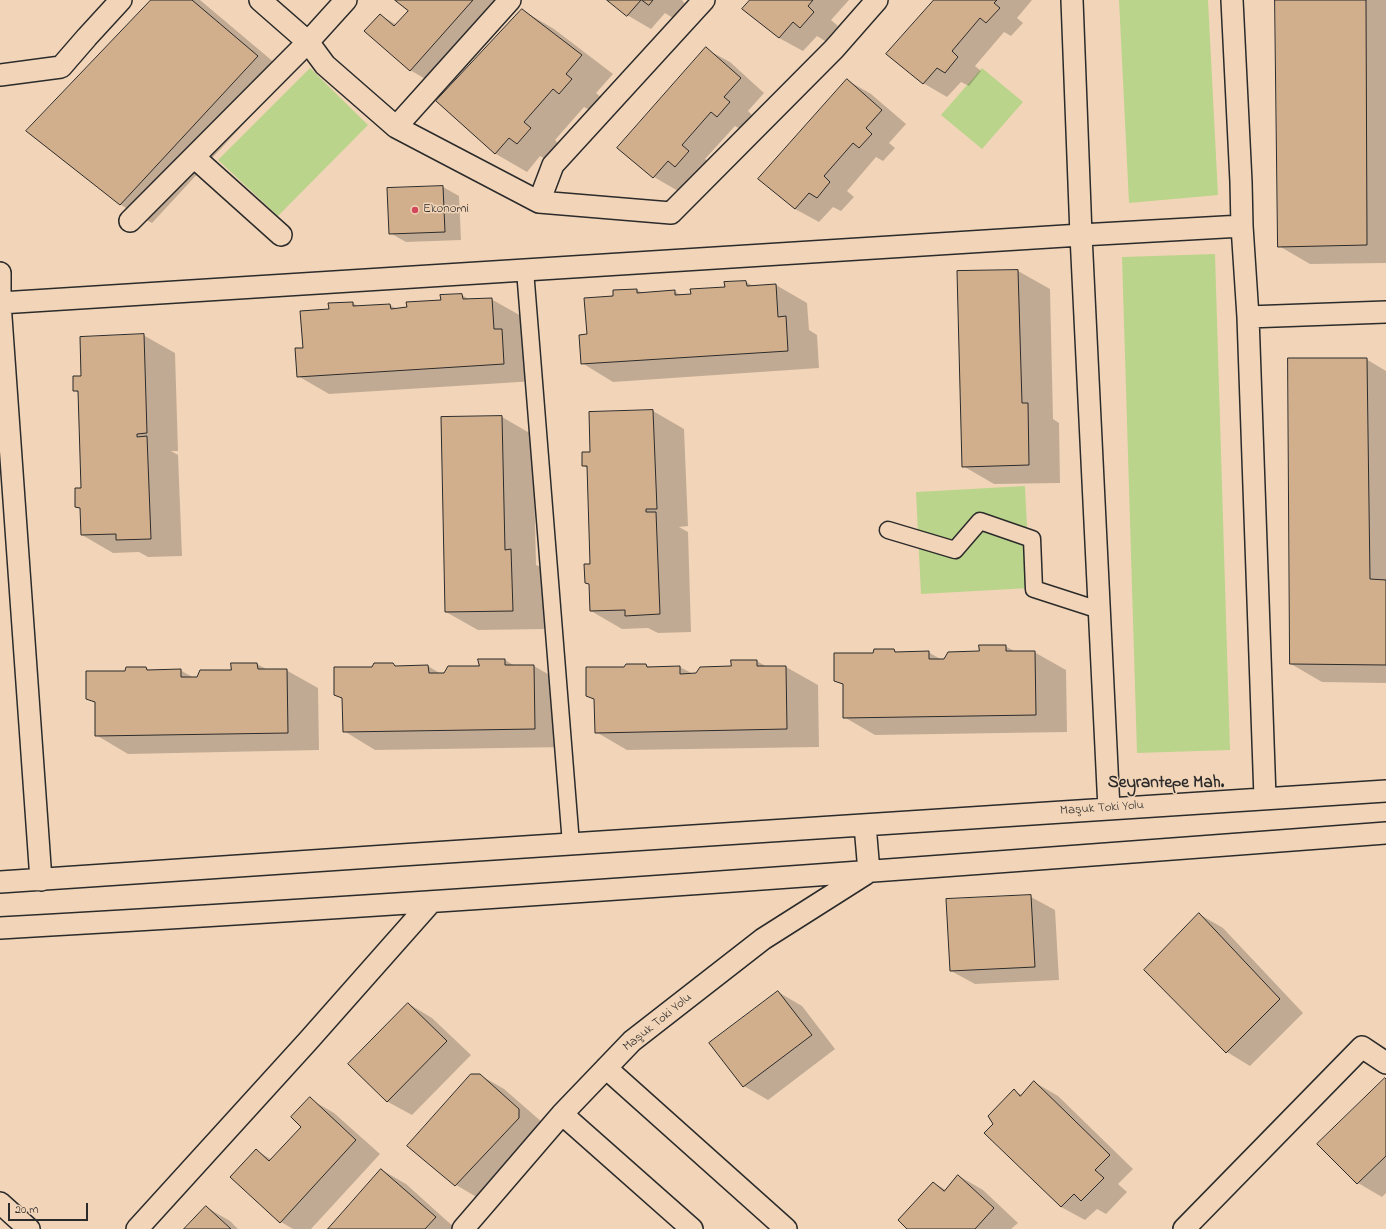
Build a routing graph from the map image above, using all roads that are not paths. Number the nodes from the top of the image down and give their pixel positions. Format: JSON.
{"nodes":[{"id":1,"x":121,"y":0,"type":"edge"},
{"id":2,"x":260,"y":0,"type":"edge"},
{"id":3,"x":346,"y":0,"type":"edge"},
{"id":4,"x":510,"y":0,"type":"edge"},
{"id":5,"x":704,"y":0,"type":"edge"},
{"id":6,"x":877,"y":0,"type":"edge"},
{"id":7,"x":1072,"y":0,"type":"edge"},
{"id":8,"x":1232,"y":0,"type":"edge"},
{"id":9,"x":308,"y":42,"type":"junction"},
{"id":10,"x":0,"y":75,"type":"edge"},
{"id":11,"x":396,"y":128,"type":"junction"},
{"id":12,"x":194,"y":157,"type":"junction"},
{"id":13,"x":539,"y":202,"type":"junction"},
{"id":14,"x":130,"y":221,"type":"dead end"},
{"id":15,"x":1242,"y":226,"type":"junction"},
{"id":16,"x":281,"y":235,"type":"dead end"},
{"id":17,"x":1081,"y":235,"type":"junction"},
{"id":18,"x":525,"y":270,"type":"junction"},
{"id":19,"x":0,"y":273,"type":"edge"},
{"id":20,"x":0,"y":303,"type":"edge"},
{"id":21,"x":1386,"y":312,"type":"edge"},
{"id":22,"x":1248,"y":318,"type":"junction"},
{"id":23,"x":888,"y":530,"type":"dead end"},
{"id":24,"x":1099,"y":610,"type":"junction"},
{"id":25,"x":1386,"y":791,"type":"edge"},
{"id":26,"x":1264,"y":798,"type":"junction"},
{"id":27,"x":1109,"y":809,"type":"junction"},
{"id":28,"x":865,"y":825,"type":"junction"},
{"id":29,"x":1386,"y":833,"type":"edge"},
{"id":30,"x":571,"y":844,"type":"junction"},
{"id":31,"x":869,"y":872,"type":"junction"},
{"id":32,"x":41,"y":880,"type":"junction"},
{"id":33,"x":0,"y":882,"type":"edge"},
{"id":34,"x":431,"y":902,"type":"junction"},
{"id":35,"x":0,"y":928,"type":"edge"},
{"id":36,"x":1386,"y":1063,"type":"edge"},
{"id":37,"x":606,"y":1068,"type":"junction"},
{"id":38,"x":562,"y":1114,"type":"junction"},
{"id":39,"x":0,"y":1203,"type":"edge"},
{"id":40,"x":29,"y":1229,"type":"edge"},
{"id":41,"x":138,"y":1229,"type":"edge"},
{"id":42,"x":463,"y":1229,"type":"edge"},
{"id":43,"x":692,"y":1229,"type":"edge"},
{"id":44,"x":786,"y":1229,"type":"edge"},
{"id":45,"x":1184,"y":1229,"type":"edge"}],
"edges":[{"from":1,"to":10,"type":"street"},
{"from":2,"to":9,"type":"street"},
{"from":3,"to":9,"type":"street"},
{"from":4,"to":11,"type":"street"},
{"from":5,"to":13,"type":"street"},
{"from":6,"to":13,"type":"street"},
{"from":7,"to":17,"type":"street"},
{"from":8,"to":15,"type":"street"},
{"from":9,"to":11,"type":"street"},
{"from":9,"to":12,"type":"street"},
{"from":11,"to":13,"type":"street"},
{"from":12,"to":14,"type":"street"},
{"from":12,"to":16,"type":"street"},
{"from":15,"to":17,"type":"street"},
{"from":15,"to":22,"type":"street"},
{"from":17,"to":18,"type":"street"},
{"from":17,"to":24,"type":"street"},
{"from":18,"to":20,"type":"street"},
{"from":18,"to":30,"type":"street"},
{"from":19,"to":20,"type":"street"},
{"from":20,"to":32,"type":"street"},
{"from":21,"to":22,"type":"street"},
{"from":22,"to":26,"type":"street"},
{"from":23,"to":24,"type":"street"},
{"from":24,"to":27,"type":"street"},
{"from":25,"to":26,"type":"street","name":"Maşuk Toki Yolu"},
{"from":26,"to":27,"type":"street","name":"Maşuk Toki Yolu"},
{"from":27,"to":28,"type":"street","name":"Maşuk Toki Yolu"},
{"from":28,"to":30,"type":"street","name":"Maşuk Toki Yolu"},
{"from":28,"to":31,"type":"street"},
{"from":29,"to":31,"type":"street","name":"Maşuk Toki Yolu"},
{"from":30,"to":32,"type":"street","name":"Maşuk Toki Yolu"},
{"from":31,"to":34,"type":"street"},
{"from":31,"to":37,"type":"street","name":"Maşuk Toki Yolu"},
{"from":32,"to":33,"type":"street","name":"Maşuk Toki Yolu"},
{"from":34,"to":35,"type":"street"},
{"from":34,"to":41,"type":"street"},
{"from":36,"to":45,"type":"street"},
{"from":37,"to":38,"type":"street","name":"Maşuk Toki Yolu"},
{"from":37,"to":44,"type":"street"},
{"from":38,"to":42,"type":"street","name":"Maşuk Toki Yolu"},
{"from":38,"to":43,"type":"street"},
{"from":39,"to":40,"type":"street"}]}
